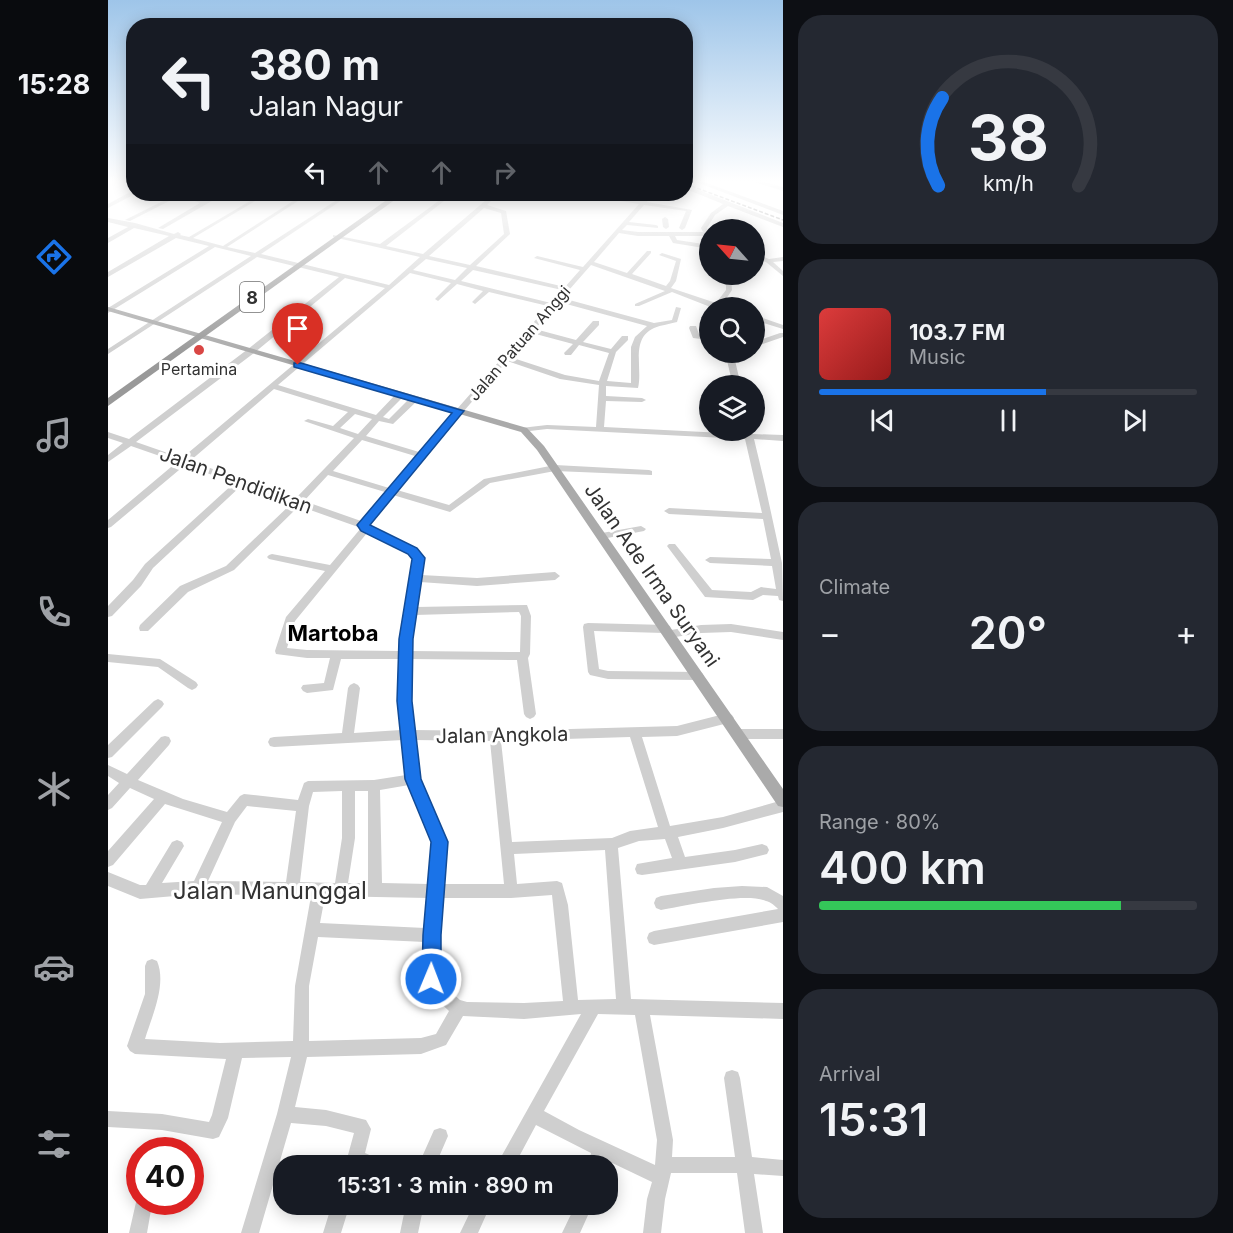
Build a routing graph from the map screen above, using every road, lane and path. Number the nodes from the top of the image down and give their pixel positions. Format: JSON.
{"nodes":[{"id":1,"x":168,"y":240,"type":"edge"},
{"id":2,"x":197,"y":240,"type":"edge"},
{"id":3,"x":198,"y":240,"type":"edge"},
{"id":4,"x":235,"y":240,"type":"edge"},
{"id":5,"x":280,"y":240,"type":"edge"},
{"id":6,"x":335,"y":240,"type":"edge"},
{"id":7,"x":350,"y":240,"type":"edge"},
{"id":8,"x":391,"y":240,"type":"edge"},
{"id":9,"x":444,"y":240,"type":"edge"},
{"id":10,"x":501,"y":240,"type":"edge"},
{"id":11,"x":609,"y":240,"type":"edge"},
{"id":12,"x":675,"y":240,"type":"edge"},
{"id":13,"x":202,"y":241,"type":"junction"},
{"id":14,"x":214,"y":245,"type":"junction"},
{"id":15,"x":226,"y":245,"type":"junction"},
{"id":16,"x":699,"y":245,"type":"edge"},
{"id":17,"x":382,"y":246,"type":"junction"},
{"id":18,"x":649,"y":252,"type":"dead end"},
{"id":19,"x":257,"y":255,"type":"junction"},
{"id":20,"x":662,"y":255,"type":"dead end"},
{"id":21,"x":425,"y":256,"type":"junction"},
{"id":22,"x":537,"y":258,"type":"dead end"},
{"id":23,"x":783,"y":259,"type":"edge"},
{"id":24,"x":765,"y":260,"type":"edge"},
{"id":25,"x":768,"y":261,"type":"junction"},
{"id":26,"x":589,"y":262,"type":"junction"},
{"id":27,"x":300,"y":265,"type":"junction"},
{"id":28,"x":472,"y":267,"type":"junction"},
{"id":29,"x":584,"y":269,"type":"junction"},
{"id":30,"x":409,"y":271,"type":"junction"},
{"id":31,"x":783,"y":274,"type":"edge"},
{"id":32,"x":108,"y":275,"type":"edge"},
{"id":33,"x":628,"y":275,"type":"junction"},
{"id":34,"x":344,"y":276,"type":"junction"},
{"id":35,"x":456,"y":282,"type":"junction"},
{"id":36,"x":390,"y":287,"type":"junction"},
{"id":37,"x":566,"y":289,"type":"junction"},
{"id":38,"x":670,"y":289,"type":"junction"},
{"id":39,"x":488,"y":290,"type":"junction"},
{"id":40,"x":438,"y":299,"type":"dead end"},
{"id":41,"x":699,"y":300,"type":"edge"},
{"id":42,"x":475,"y":302,"type":"dead end"},
{"id":43,"x":555,"y":302,"type":"junction"},
{"id":44,"x":638,"y":305,"type":"dead end"},
{"id":45,"x":678,"y":309,"type":"dead end"},
{"id":46,"x":109,"y":310,"type":"edge"},
{"id":47,"x":765,"y":321,"type":"edge"},
{"id":48,"x":153,"y":323,"type":"junction"},
{"id":49,"x":596,"y":323,"type":"dead end"},
{"id":50,"x":652,"y":326,"type":"junction"},
{"id":51,"x":783,"y":327,"type":"edge"},
{"id":52,"x":693,"y":328,"type":"dead end"},
{"id":53,"x":530,"y":330,"type":"junction"},
{"id":54,"x":783,"y":335,"type":"edge"},
{"id":55,"x":200,"y":336,"type":"junction"},
{"id":56,"x":699,"y":336,"type":"edge"},
{"id":57,"x":625,"y":338,"type":"dead end"},
{"id":58,"x":765,"y":341,"type":"edge"},
{"id":59,"x":577,"y":342,"type":"junction"},
{"id":60,"x":251,"y":351,"type":"junction"},
{"id":61,"x":613,"y":351,"type":"junction"},
{"id":62,"x":108,"y":352,"type":"edge"},
{"id":63,"x":568,"y":353,"type":"dead end"},
{"id":64,"x":505,"y":358,"type":"junction"},
{"id":65,"x":298,"y":365,"type":"junction"},
{"id":66,"x":602,"y":383,"type":"junction"},
{"id":67,"x":273,"y":386,"type":"junction"},
{"id":68,"x":400,"y":395,"type":"junction"},
{"id":69,"x":108,"y":397,"type":"edge"},
{"id":70,"x":601,"y":398,"type":"junction"},
{"id":71,"x":414,"y":399,"type":"junction"},
{"id":72,"x":642,"y":400,"type":"dead end"},
{"id":73,"x":108,"y":403,"type":"edge"},
{"id":74,"x":354,"y":411,"type":"junction"},
{"id":75,"x":458,"y":411,"type":"junction"},
{"id":76,"x":378,"y":418,"type":"junction"},
{"id":77,"x":308,"y":421,"type":"dead end"},
{"id":78,"x":335,"y":429,"type":"junction"},
{"id":79,"x":524,"y":430,"type":"junction"},
{"id":80,"x":600,"y":430,"type":"junction"},
{"id":81,"x":699,"y":433,"type":"edge"},
{"id":82,"x":108,"y":435,"type":"edge"},
{"id":83,"x":361,"y":436,"type":"junction"},
{"id":84,"x":765,"y":436,"type":"edge"},
{"id":85,"x":783,"y":438,"type":"edge"},
{"id":86,"x":750,"y":441,"type":"edge"},
{"id":87,"x":130,"y":442,"type":"junction"},
{"id":88,"x":423,"y":456,"type":"junction"},
{"id":89,"x":108,"y":459,"type":"edge"},
{"id":90,"x":183,"y":461,"type":"junction"},
{"id":91,"x":555,"y":468,"type":"junction"},
{"id":92,"x":327,"y":472,"type":"junction"},
{"id":93,"x":649,"y":473,"type":"dead end"},
{"id":94,"x":240,"y":482,"type":"junction"},
{"id":95,"x":392,"y":491,"type":"junction"},
{"id":96,"x":297,"y":503,"type":"junction"},
{"id":97,"x":669,"y":511,"type":"dead end"},
{"id":98,"x":767,"y":516,"type":"junction"},
{"id":99,"x":108,"y":525,"type":"edge"},
{"id":100,"x":364,"y":527,"type":"junction"},
{"id":101,"x":641,"y":529,"type":"dead end"},
{"id":102,"x":602,"y":536,"type":"junction"},
{"id":103,"x":672,"y":546,"type":"dead end"},
{"id":104,"x":272,"y":557,"type":"dead end"},
{"id":105,"x":710,"y":560,"type":"dead end"},
{"id":106,"x":777,"y":563,"type":"junction"},
{"id":107,"x":332,"y":569,"type":"junction"},
{"id":108,"x":555,"y":576,"type":"dead end"},
{"id":109,"x":415,"y":579,"type":"junction"},
{"id":110,"x":783,"y":594,"type":"edge"},
{"id":111,"x":410,"y":611,"type":"junction"},
{"id":112,"x":108,"y":613,"type":"edge"},
{"id":113,"x":144,"y":628,"type":"dead end"},
{"id":114,"x":668,"y":632,"type":"junction"},
{"id":115,"x":783,"y":636,"type":"edge"},
{"id":116,"x":406,"y":653,"type":"junction"},
{"id":117,"x":336,"y":655,"type":"junction"},
{"id":118,"x":522,"y":656,"type":"junction"},
{"id":119,"x":108,"y":658,"type":"edge"},
{"id":120,"x":698,"y":676,"type":"junction"},
{"id":121,"x":192,"y":685,"type":"dead end"},
{"id":122,"x":354,"y":687,"type":"dead end"},
{"id":123,"x":307,"y":688,"type":"dead end"},
{"id":124,"x":158,"y":704,"type":"dead end"},
{"id":125,"x":530,"y":714,"type":"dead end"},
{"id":126,"x":728,"y":718,"type":"junction"},
{"id":127,"x":634,"y":732,"type":"junction"},
{"id":128,"x":738,"y":734,"type":"junction"},
{"id":129,"x":783,"y":734,"type":"edge"},
{"id":130,"x":409,"y":735,"type":"junction"},
{"id":131,"x":495,"y":736,"type":"junction"},
{"id":132,"x":347,"y":738,"type":"junction"},
{"id":133,"x":165,"y":741,"type":"dead end"},
{"id":134,"x":274,"y":742,"type":"dead end"},
{"id":135,"x":108,"y":753,"type":"edge"},
{"id":136,"x":108,"y":770,"type":"edge"},
{"id":137,"x":413,"y":779,"type":"junction"},
{"id":138,"x":128,"y":783,"type":"junction"},
{"id":139,"x":348,"y":785,"type":"junction"},
{"id":140,"x":374,"y":785,"type":"junction"},
{"id":141,"x":163,"y":797,"type":"junction"},
{"id":142,"x":782,"y":800,"type":"edge"},
{"id":143,"x":108,"y":804,"type":"edge"},
{"id":144,"x":303,"y":806,"type":"junction"},
{"id":145,"x":230,"y":818,"type":"junction"},
{"id":146,"x":668,"y":833,"type":"junction"},
{"id":147,"x":613,"y":844,"type":"junction"},
{"id":148,"x":177,"y":846,"type":"dead end"},
{"id":149,"x":506,"y":848,"type":"junction"},
{"id":150,"x":762,"y":850,"type":"dead end"},
{"id":151,"x":108,"y":861,"type":"edge"},
{"id":152,"x":681,"y":864,"type":"junction"},
{"id":153,"x":642,"y":869,"type":"dead end"},
{"id":154,"x":108,"y":879,"type":"edge"},
{"id":155,"x":198,"y":887,"type":"junction"},
{"id":156,"x":292,"y":889,"type":"junction"},
{"id":157,"x":151,"y":890,"type":"junction"},
{"id":158,"x":319,"y":890,"type":"junction"},
{"id":159,"x":340,"y":890,"type":"junction"},
{"id":160,"x":375,"y":890,"type":"junction"},
{"id":161,"x":435,"y":891,"type":"junction"},
{"id":162,"x":511,"y":891,"type":"junction"},
{"id":163,"x":662,"y":903,"type":"dead end"},
{"id":164,"x":783,"y":904,"type":"edge"},
{"id":165,"x":783,"y":915,"type":"edge"},
{"id":166,"x":312,"y":930,"type":"junction"},
{"id":167,"x":432,"y":935,"type":"junction"},
{"id":168,"x":654,"y":938,"type":"dead end"},
{"id":169,"x":152,"y":966,"type":"dead end"},
{"id":170,"x":594,"y":1006,"type":"junction"},
{"id":171,"x":633,"y":1007,"type":"junction"},
{"id":172,"x":571,"y":1008,"type":"junction"},
{"id":173,"x":459,"y":1009,"type":"junction"},
{"id":174,"x":782,"y":1014,"type":"edge"},
{"id":175,"x":301,"y":1049,"type":"junction"},
{"id":176,"x":236,"y":1051,"type":"junction"},
{"id":177,"x":732,"y":1078,"type":"dead end"},
{"id":178,"x":285,"y":1114,"type":"junction"},
{"id":179,"x":533,"y":1114,"type":"junction"},
{"id":180,"x":108,"y":1119,"type":"edge"},
{"id":181,"x":440,"y":1136,"type":"dead end"},
{"id":182,"x":357,"y":1155,"type":"edge"},
{"id":183,"x":431,"y":1155,"type":"edge"},
{"id":184,"x":510,"y":1155,"type":"edge"},
{"id":185,"x":595,"y":1155,"type":"edge"},
{"id":186,"x":618,"y":1161,"type":"edge"},
{"id":187,"x":745,"y":1165,"type":"junction"},
{"id":188,"x":783,"y":1168,"type":"edge"},
{"id":189,"x":662,"y":1171,"type":"junction"},
{"id":190,"x":141,"y":1215,"type":"edge"},
{"id":191,"x":338,"y":1215,"type":"edge"},
{"id":192,"x":413,"y":1215,"type":"edge"},
{"id":193,"x":478,"y":1215,"type":"edge"},
{"id":194,"x":580,"y":1215,"type":"edge"},
{"id":195,"x":138,"y":1233,"type":"edge"},
{"id":196,"x":250,"y":1233,"type":"edge"},
{"id":197,"x":332,"y":1233,"type":"edge"},
{"id":198,"x":409,"y":1233,"type":"edge"},
{"id":199,"x":469,"y":1233,"type":"edge"},
{"id":200,"x":571,"y":1233,"type":"edge"},
{"id":201,"x":652,"y":1233,"type":"edge"},
{"id":202,"x":754,"y":1233,"type":"edge"}],
"edges":[{"from":1,"to":32,"type":"street"},
{"from":2,"to":13,"type":"street"},
{"from":3,"to":13,"type":"street"},
{"from":4,"to":15,"type":"street"},
{"from":5,"to":19,"type":"street"},
{"from":6,"to":27,"type":"highway","number":"8"},
{"from":7,"to":17,"type":"street"},
{"from":8,"to":17,"type":"street"},
{"from":9,"to":21,"type":"street"},
{"from":10,"to":28,"type":"street"},
{"from":11,"to":26,"type":"street","name":"Jalan Patuan Anggi"},
{"from":12,"to":16,"type":"street"},
{"from":13,"to":14,"type":"street"},
{"from":13,"to":15,"type":"street"},
{"from":14,"to":19,"type":"street"},
{"from":14,"to":46,"type":"street"},
{"from":15,"to":19,"type":"street"},
{"from":17,"to":21,"type":"street"},
{"from":18,"to":33,"type":"street"},
{"from":19,"to":27,"type":"street"},
{"from":19,"to":48,"type":"street"},
{"from":20,"to":38,"type":"street"},
{"from":21,"to":28,"type":"street"},
{"from":21,"to":30,"type":"street"},
{"from":22,"to":29,"type":"street"},
{"from":23,"to":25,"type":"street"},
{"from":24,"to":25,"type":"street"},
{"from":25,"to":31,"type":"street"},
{"from":26,"to":29,"type":"street","name":"Jalan Patuan Anggi"},
{"from":26,"to":33,"type":"street"},
{"from":27,"to":34,"type":"street"},
{"from":27,"to":55,"type":"highway","number":"8"},
{"from":28,"to":35,"type":"street"},
{"from":28,"to":37,"type":"street"},
{"from":29,"to":37,"type":"street","name":"Jalan Patuan Anggi"},
{"from":30,"to":35,"type":"street"},
{"from":30,"to":36,"type":"street"},
{"from":33,"to":38,"type":"street"},
{"from":34,"to":36,"type":"street"},
{"from":34,"to":60,"type":"street"},
{"from":35,"to":39,"type":"street"},
{"from":35,"to":40,"type":"street"},
{"from":36,"to":65,"type":"street"},
{"from":37,"to":43,"type":"street","name":"Jalan Patuan Anggi"},
{"from":38,"to":41,"type":"street"},
{"from":38,"to":44,"type":"street"},
{"from":39,"to":42,"type":"street"},
{"from":39,"to":43,"type":"street"},
{"from":43,"to":50,"type":"street"},
{"from":43,"to":53,"type":"street","name":"Jalan Patuan Anggi"},
{"from":45,"to":50,"type":"street"},
{"from":46,"to":48,"type":"main road"},
{"from":47,"to":51,"type":"street"},
{"from":48,"to":55,"type":"main road"},
{"from":48,"to":62,"type":"street"},
{"from":49,"to":59,"type":"street"},
{"from":50,"to":66,"type":"street"},
{"from":52,"to":56,"type":"street"},
{"from":53,"to":59,"type":"street"},
{"from":53,"to":64,"type":"street","name":"Jalan Patuan Anggi"},
{"from":54,"to":58,"type":"street"},
{"from":55,"to":60,"type":"main road"},
{"from":55,"to":69,"type":"highway","number":"8"},
{"from":55,"to":73,"type":"highway","number":"8"},
{"from":57,"to":61,"type":"street"},
{"from":59,"to":61,"type":"street"},
{"from":59,"to":63,"type":"street"},
{"from":60,"to":65,"type":"main road"},
{"from":60,"to":87,"type":"street"},
{"from":61,"to":66,"type":"street"},
{"from":64,"to":66,"type":"street"},
{"from":64,"to":75,"type":"street","name":"Jalan Patuan Anggi"},
{"from":65,"to":67,"type":"street"},
{"from":65,"to":68,"type":"main road"},
{"from":66,"to":70,"type":"street"},
{"from":67,"to":74,"type":"street"},
{"from":67,"to":90,"type":"street"},
{"from":68,"to":71,"type":"main road"},
{"from":68,"to":76,"type":"street"},
{"from":70,"to":72,"type":"street"},
{"from":70,"to":80,"type":"street"},
{"from":71,"to":75,"type":"main road"},
{"from":71,"to":76,"type":"street"},
{"from":74,"to":76,"type":"street"},
{"from":74,"to":78,"type":"street"},
{"from":75,"to":79,"type":"main road"},
{"from":75,"to":88,"type":"street","name":"Jalan Patuan Anggi"},
{"from":76,"to":83,"type":"street"},
{"from":77,"to":78,"type":"street"},
{"from":78,"to":83,"type":"street"},
{"from":79,"to":80,"type":"street"},
{"from":79,"to":91,"type":"main road","name":"Jalan Ade Irma Suryani"},
{"from":80,"to":81,"type":"street"},
{"from":82,"to":87,"type":"street","name":"Jalan Pendidikan"},
{"from":83,"to":88,"type":"street"},
{"from":83,"to":92,"type":"street"},
{"from":84,"to":85,"type":"street"},
{"from":86,"to":98,"type":"street"},
{"from":87,"to":89,"type":"street"},
{"from":87,"to":90,"type":"street","name":"Jalan Pendidikan"},
{"from":88,"to":95,"type":"street","name":"Jalan Patuan Anggi"},
{"from":90,"to":94,"type":"street","name":"Jalan Pendidikan"},
{"from":90,"to":99,"type":"street"},
{"from":91,"to":93,"type":"street"},
{"from":91,"to":95,"type":"street"},
{"from":91,"to":102,"type":"main road","name":"Jalan Ade Irma Suryani"},
{"from":92,"to":95,"type":"street"},
{"from":92,"to":96,"type":"street"},
{"from":94,"to":96,"type":"street","name":"Jalan Pendidikan"},
{"from":94,"to":112,"type":"street"},
{"from":95,"to":100,"type":"street","name":"Jalan Patuan Anggi"},
{"from":96,"to":100,"type":"street","name":"Jalan Pendidikan"},
{"from":96,"to":113,"type":"street"},
{"from":97,"to":98,"type":"street"},
{"from":98,"to":106,"type":"street"},
{"from":100,"to":107,"type":"street","name":"Jalan Patuan Anggi"},
{"from":100,"to":109,"type":"street","name":"Jalan Pendidikan"},
{"from":101,"to":102,"type":"street"},
{"from":102,"to":114,"type":"main road","name":"Jalan Ade Irma Suryani"},
{"from":103,"to":110,"type":"street"},
{"from":104,"to":107,"type":"street"},
{"from":105,"to":106,"type":"street"},
{"from":106,"to":110,"type":"street"},
{"from":107,"to":117,"type":"street","name":"Jalan Patuan Anggi"},
{"from":108,"to":109,"type":"street"},
{"from":109,"to":111,"type":"street"},
{"from":111,"to":116,"type":"street"},
{"from":111,"to":118,"type":"street"},
{"from":114,"to":115,"type":"street"},
{"from":114,"to":120,"type":"main road","name":"Jalan Ade Irma Suryani"},
{"from":114,"to":120,"type":"street"},
{"from":116,"to":117,"type":"street"},
{"from":116,"to":118,"type":"street"},
{"from":116,"to":130,"type":"street"},
{"from":117,"to":123,"type":"street"},
{"from":118,"to":125,"type":"street"},
{"from":119,"to":121,"type":"street"},
{"from":120,"to":126,"type":"main road","name":"Jalan Ade Irma Suryani"},
{"from":122,"to":132,"type":"street"},
{"from":124,"to":135,"type":"street"},
{"from":126,"to":127,"type":"street","name":"Jalan Angkola"},
{"from":126,"to":128,"type":"main road","name":"Jalan Ade Irma Suryani"},
{"from":127,"to":131,"type":"street","name":"Jalan Angkola"},
{"from":127,"to":146,"type":"street"},
{"from":128,"to":129,"type":"street"},
{"from":128,"to":142,"type":"main road","name":"Jalan Ade Irma Suryani"},
{"from":130,"to":131,"type":"street","name":"Jalan Angkola"},
{"from":130,"to":132,"type":"street","name":"Jalan Angkola"},
{"from":130,"to":137,"type":"street"},
{"from":131,"to":149,"type":"street"},
{"from":132,"to":134,"type":"street","name":"Jalan Angkola"},
{"from":133,"to":138,"type":"street"},
{"from":136,"to":138,"type":"street"},
{"from":137,"to":140,"type":"street"},
{"from":137,"to":161,"type":"street"},
{"from":138,"to":141,"type":"street"},
{"from":138,"to":143,"type":"street"},
{"from":139,"to":140,"type":"street"},
{"from":139,"to":144,"type":"street"},
{"from":139,"to":159,"type":"street"},
{"from":140,"to":160,"type":"street"},
{"from":141,"to":145,"type":"street"},
{"from":141,"to":151,"type":"street"},
{"from":142,"to":146,"type":"street"},
{"from":144,"to":145,"type":"street"},
{"from":144,"to":156,"type":"street"},
{"from":145,"to":155,"type":"street"},
{"from":146,"to":147,"type":"street"},
{"from":146,"to":152,"type":"street"},
{"from":147,"to":149,"type":"street"},
{"from":147,"to":171,"type":"street"},
{"from":148,"to":157,"type":"street"},
{"from":149,"to":162,"type":"street"},
{"from":150,"to":152,"type":"street"},
{"from":152,"to":153,"type":"street"},
{"from":154,"to":157,"type":"street","name":"Jalan Manunggal"},
{"from":155,"to":156,"type":"street","name":"Jalan Manunggal"},
{"from":155,"to":157,"type":"street","name":"Jalan Manunggal"},
{"from":156,"to":158,"type":"street","name":"Jalan Manunggal"},
{"from":158,"to":159,"type":"street","name":"Jalan Manunggal"},
{"from":158,"to":166,"type":"street"},
{"from":159,"to":160,"type":"street","name":"Jalan Manunggal"},
{"from":160,"to":161,"type":"street","name":"Jalan Manunggal"},
{"from":161,"to":162,"type":"street","name":"Jalan Manunggal"},
{"from":161,"to":167,"type":"street"},
{"from":162,"to":172,"type":"street","name":"Jalan Manunggal"},
{"from":163,"to":164,"type":"street"},
{"from":165,"to":168,"type":"street"},
{"from":166,"to":167,"type":"street"},
{"from":166,"to":175,"type":"street"},
{"from":167,"to":173,"type":"street"},
{"from":169,"to":176,"type":"street"},
{"from":170,"to":171,"type":"street"},
{"from":170,"to":172,"type":"street"},
{"from":170,"to":179,"type":"street"},
{"from":171,"to":174,"type":"street"},
{"from":171,"to":189,"type":"street"},
{"from":172,"to":173,"type":"street"},
{"from":173,"to":175,"type":"street"},
{"from":175,"to":176,"type":"street"},
{"from":175,"to":178,"type":"street"},
{"from":176,"to":180,"type":"street"},
{"from":177,"to":187,"type":"street"},
{"from":178,"to":182,"type":"street"},
{"from":178,"to":196,"type":"street"},
{"from":179,"to":184,"type":"street"},
{"from":179,"to":185,"type":"street"},
{"from":181,"to":183,"type":"street"},
{"from":186,"to":189,"type":"street"},
{"from":187,"to":188,"type":"street"},
{"from":187,"to":189,"type":"street"},
{"from":187,"to":202,"type":"street"},
{"from":189,"to":201,"type":"street"},
{"from":190,"to":195,"type":"street"},
{"from":191,"to":197,"type":"street"},
{"from":192,"to":198,"type":"street"},
{"from":193,"to":199,"type":"street"},
{"from":194,"to":200,"type":"street"}]}
